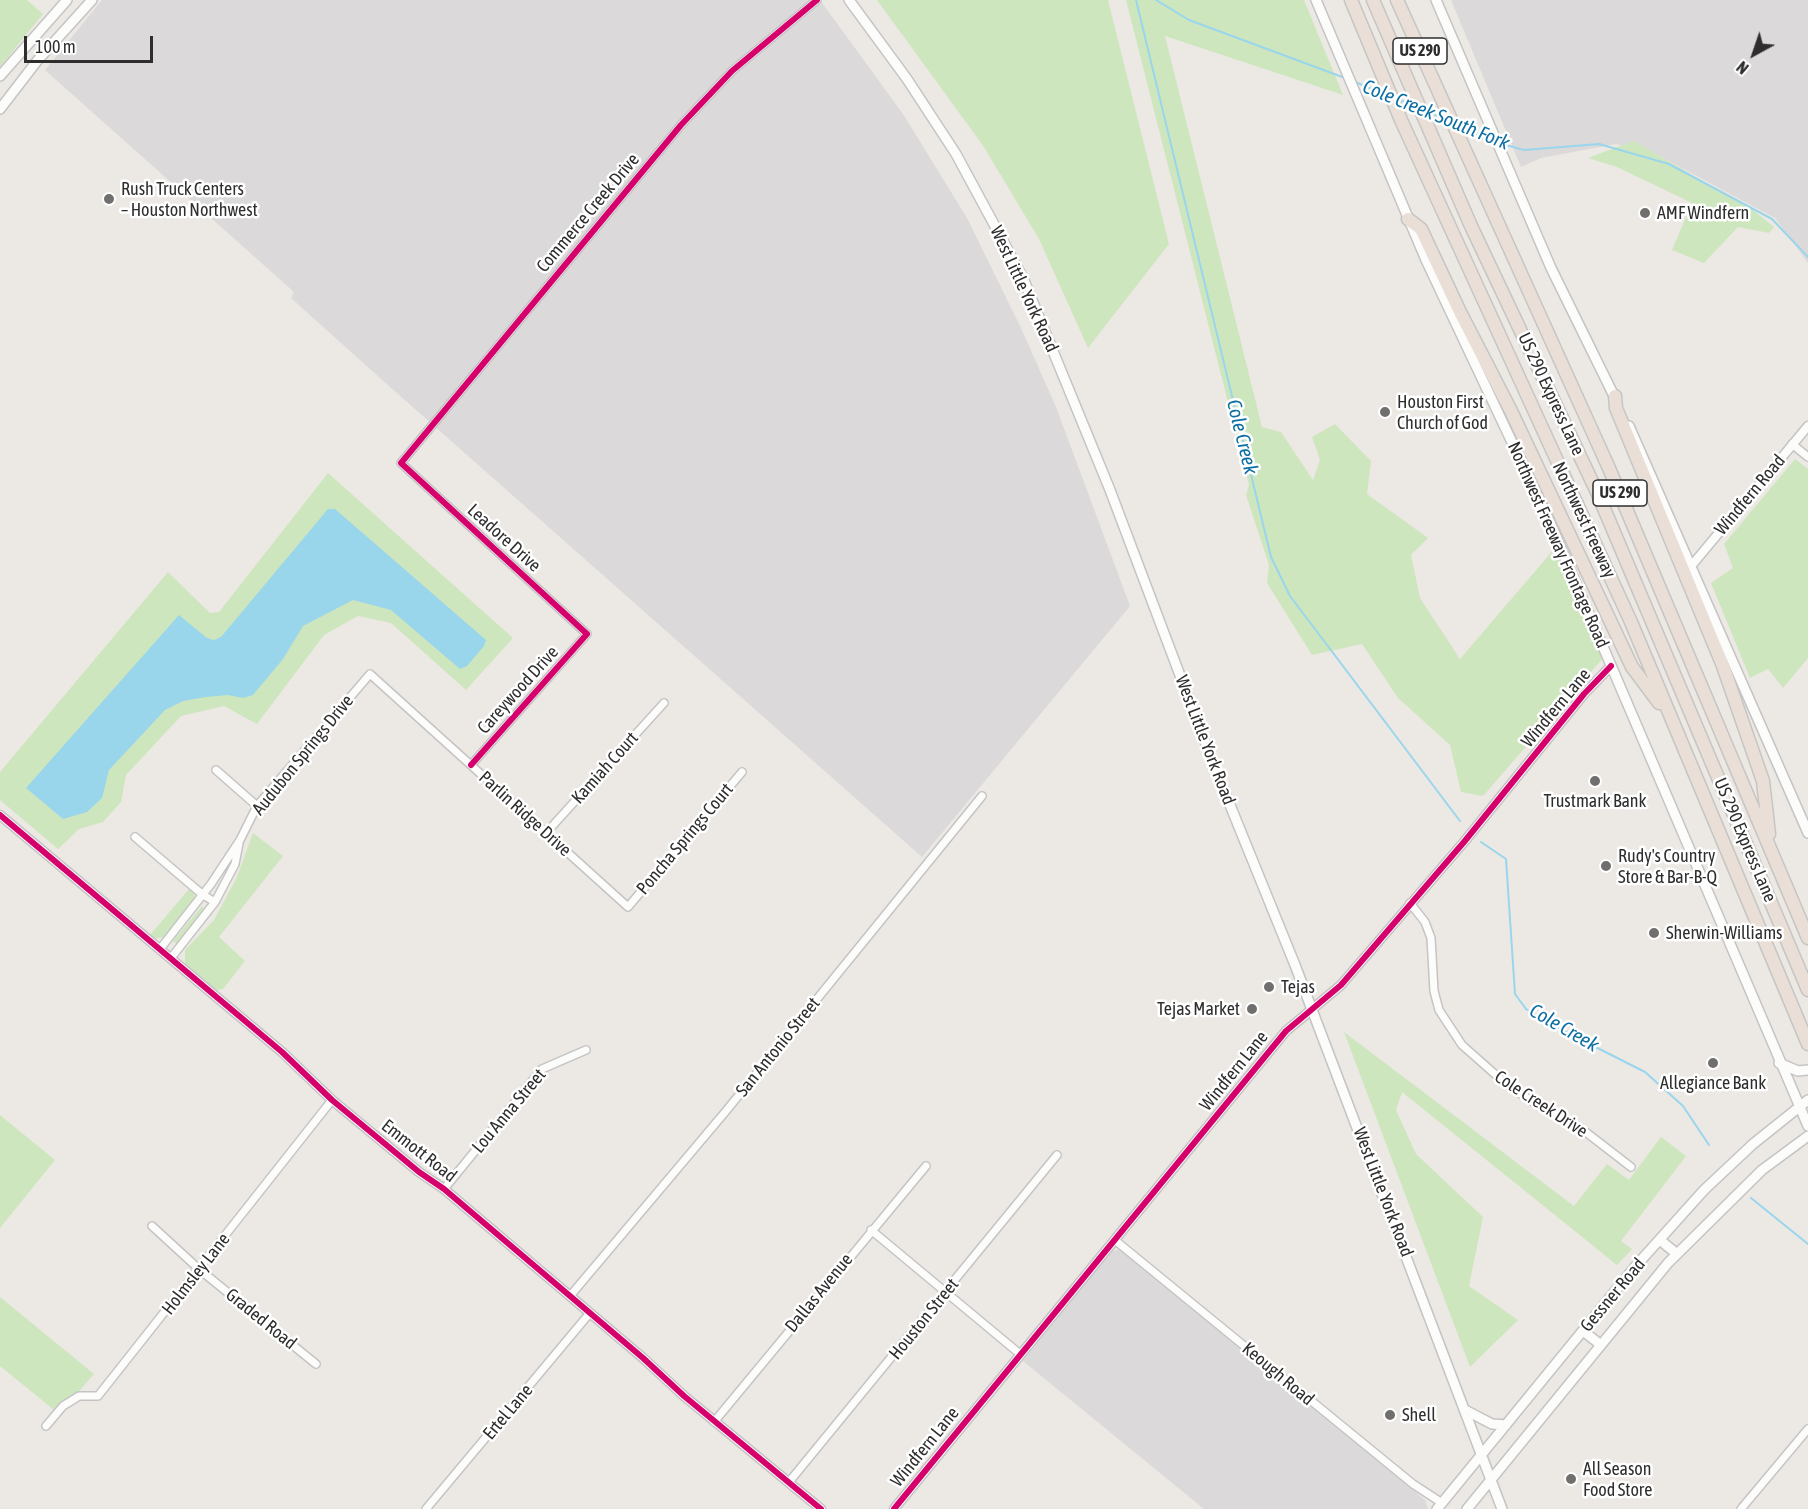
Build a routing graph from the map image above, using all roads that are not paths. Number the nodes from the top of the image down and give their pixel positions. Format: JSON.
{"nodes":[{"id":1,"x":67,"y":0,"type":"edge"},
{"id":2,"x":92,"y":0,"type":"edge"},
{"id":3,"x":817,"y":0,"type":"edge"},
{"id":4,"x":849,"y":0,"type":"edge"},
{"id":5,"x":1316,"y":0,"type":"edge"},
{"id":6,"x":1351,"y":0,"type":"edge"},
{"id":7,"x":1373,"y":0,"type":"edge"},
{"id":8,"x":1397,"y":0,"type":"edge"},
{"id":9,"x":1436,"y":0,"type":"edge"},
{"id":10,"x":35,"y":36,"type":"junction"},
{"id":11,"x":50,"y":47,"type":"junction"},
{"id":12,"x":0,"y":76,"type":"edge"},
{"id":13,"x":0,"y":109,"type":"edge"},
{"id":14,"x":1408,"y":219,"type":"junction"},
{"id":15,"x":1615,"y":396,"type":"junction"},
{"id":16,"x":1808,"y":426,"type":"edge"},
{"id":17,"x":1792,"y":444,"type":"junction"},
{"id":18,"x":1808,"y":457,"type":"edge"},
{"id":19,"x":401,"y":463,"type":"joint"},
{"id":20,"x":1692,"y":565,"type":"junction"},
{"id":21,"x":587,"y":634,"type":"joint"},
{"id":22,"x":1611,"y":666,"type":"junction"},
{"id":23,"x":369,"y":674,"type":"joint"},
{"id":24,"x":664,"y":703,"type":"dead end"},
{"id":25,"x":1671,"y":718,"type":"junction"},
{"id":26,"x":471,"y":765,"type":"junction"},
{"id":27,"x":216,"y":770,"type":"dead end"},
{"id":28,"x":742,"y":772,"type":"dead end"},
{"id":29,"x":982,"y":796,"type":"dead end"},
{"id":30,"x":257,"y":806,"type":"junction"},
{"id":31,"x":0,"y":814,"type":"edge"},
{"id":32,"x":546,"y":833,"type":"junction"},
{"id":33,"x":1808,"y":833,"type":"edge"},
{"id":34,"x":135,"y":837,"type":"dead end"},
{"id":35,"x":240,"y":840,"type":"junction"},
{"id":36,"x":1770,"y":847,"type":"junction"},
{"id":37,"x":203,"y":895,"type":"junction"},
{"id":38,"x":215,"y":902,"type":"junction"},
{"id":39,"x":1410,"y":903,"type":"junction"},
{"id":40,"x":628,"y":907,"type":"joint"},
{"id":41,"x":1808,"y":938,"type":"edge"},
{"id":42,"x":160,"y":949,"type":"junction"},
{"id":43,"x":171,"y":958,"type":"junction"},
{"id":44,"x":1808,"y":990,"type":"edge"},
{"id":45,"x":1312,"y":1010,"type":"junction"},
{"id":46,"x":1808,"y":1044,"type":"edge"},
{"id":47,"x":586,"y":1050,"type":"dead end"},
{"id":48,"x":1779,"y":1063,"type":"junction"},
{"id":49,"x":1808,"y":1070,"type":"edge"},
{"id":50,"x":332,"y":1100,"type":"junction"},
{"id":51,"x":1808,"y":1100,"type":"edge"},
{"id":52,"x":1800,"y":1107,"type":"junction"},
{"id":53,"x":1808,"y":1125,"type":"edge"},
{"id":54,"x":1808,"y":1136,"type":"edge"},
{"id":55,"x":1057,"y":1155,"type":"dead end"},
{"id":56,"x":926,"y":1166,"type":"dead end"},
{"id":57,"x":1631,"y":1167,"type":"dead end"},
{"id":58,"x":444,"y":1190,"type":"junction"},
{"id":59,"x":152,"y":1226,"type":"dead end"},
{"id":60,"x":871,"y":1230,"type":"junction"},
{"id":61,"x":1660,"y":1240,"type":"junction"},
{"id":62,"x":1116,"y":1241,"type":"junction"},
{"id":63,"x":1677,"y":1254,"type":"junction"},
{"id":64,"x":200,"y":1269,"type":"junction"},
{"id":65,"x":945,"y":1293,"type":"junction"},
{"id":66,"x":570,"y":1296,"type":"junction"},
{"id":67,"x":589,"y":1314,"type":"junction"},
{"id":68,"x":1583,"y":1331,"type":"junction"},
{"id":69,"x":1600,"y":1345,"type":"junction"},
{"id":70,"x":1020,"y":1354,"type":"junction"},
{"id":71,"x":316,"y":1364,"type":"dead end"},
{"id":72,"x":1467,"y":1411,"type":"junction"},
{"id":73,"x":714,"y":1422,"type":"junction"},
{"id":74,"x":1506,"y":1425,"type":"junction"},
{"id":75,"x":46,"y":1426,"type":"dead end"},
{"id":76,"x":1808,"y":1429,"type":"edge"},
{"id":77,"x":1482,"y":1454,"type":"junction"},
{"id":78,"x":1492,"y":1477,"type":"junction"},
{"id":79,"x":789,"y":1482,"type":"junction"},
{"id":80,"x":1440,"y":1506,"type":"edge"},
{"id":81,"x":426,"y":1509,"type":"edge"},
{"id":82,"x":821,"y":1509,"type":"edge"},
{"id":83,"x":894,"y":1509,"type":"edge"},
{"id":84,"x":1467,"y":1509,"type":"edge"},
{"id":85,"x":1502,"y":1509,"type":"edge"},
{"id":86,"x":1741,"y":1509,"type":"edge"}],
"edges":[{"from":1,"to":10,"type":"main road"},
{"from":2,"to":11,"type":"main road"},
{"from":3,"to":19,"type":"street","name":"Commerce Creek Drive"},
{"from":4,"to":45,"type":"main road","name":"West Little York Road"},
{"from":5,"to":14,"type":"main road","name":"Northwest Freeway Frontage Road"},
{"from":6,"to":25,"type":"highway","name":"Northwest Freeway","number":"US 290"},
{"from":7,"to":44,"type":"highway","name":"US 290 Express Lane"},
{"from":8,"to":36,"type":"highway","number":"US 290"},
{"from":9,"to":15,"type":"main road"},
{"from":10,"to":11,"type":"main road"},
{"from":10,"to":12,"type":"main road"},
{"from":11,"to":13,"type":"main road"},
{"from":14,"to":22,"type":"main road","name":"Northwest Freeway Frontage Road"},
{"from":14,"to":25,"type":"highway"},
{"from":15,"to":20,"type":"main road"},
{"from":15,"to":36,"type":"highway"},
{"from":16,"to":17,"type":"street","name":"Windfern Road"},
{"from":17,"to":18,"type":"street"},
{"from":17,"to":20,"type":"street","name":"Windfern Road"},
{"from":19,"to":21,"type":"street","name":"Leadore Drive"},
{"from":20,"to":33,"type":"main road"},
{"from":21,"to":26,"type":"street","name":"Careywood Drive"},
{"from":22,"to":39,"type":"street","name":"Windfern Lane"},
{"from":22,"to":48,"type":"main road","name":"Northwest Freeway Frontage Road"},
{"from":23,"to":26,"type":"street","name":"Parlin Ridge Drive"},
{"from":23,"to":30,"type":"street","name":"Audubon Springs Drive"},
{"from":24,"to":32,"type":"street","name":"Kamiah Court"},
{"from":25,"to":46,"type":"highway","name":"Northwest Freeway","number":"US 290"},
{"from":26,"to":32,"type":"street","name":"Parlin Ridge Drive"},
{"from":27,"to":30,"type":"street"},
{"from":28,"to":40,"type":"street","name":"Poncha Springs Court"},
{"from":29,"to":66,"type":"street","name":"San Antonio Street"},
{"from":30,"to":35,"type":"street","name":"Audubon Springs Drive"},
{"from":31,"to":42,"type":"street","name":"Emmott Road"},
{"from":32,"to":40,"type":"street","name":"Parlin Ridge Drive"},
{"from":34,"to":37,"type":"street"},
{"from":35,"to":37,"type":"street","name":"Audubon Springs Drive"},
{"from":35,"to":38,"type":"street","name":"Audubon Springs Drive"},
{"from":36,"to":41,"type":"highway","number":"US 290"},
{"from":37,"to":38,"type":"street"},
{"from":37,"to":42,"type":"street","name":"Audubon Springs Drive"},
{"from":38,"to":43,"type":"street","name":"Audubon Springs Drive"},
{"from":39,"to":45,"type":"street","name":"Windfern Lane"},
{"from":39,"to":57,"type":"street","name":"Cole Creek Drive"},
{"from":42,"to":43,"type":"street","name":"Emmott Road"},
{"from":43,"to":50,"type":"street","name":"Emmott Road"},
{"from":45,"to":62,"type":"street","name":"Windfern Lane"},
{"from":45,"to":72,"type":"main road","name":"West Little York Road"},
{"from":47,"to":58,"type":"street","name":"Lou Anna Street"},
{"from":48,"to":49,"type":"main road"},
{"from":48,"to":52,"type":"main road","name":"Northwest Freeway Frontage Road"},
{"from":50,"to":58,"type":"street","name":"Emmott Road"},
{"from":50,"to":64,"type":"street","name":"Holmsley Lane"},
{"from":51,"to":52,"type":"main road","name":"Gessner Road"},
{"from":52,"to":53,"type":"main road","name":"Northwest Freeway Frontage Road"},
{"from":52,"to":61,"type":"main road","name":"Gessner Road"},
{"from":54,"to":63,"type":"main road","name":"Gessner Road"},
{"from":55,"to":65,"type":"street","name":"Houston Street"},
{"from":56,"to":60,"type":"street","name":"Dallas Avenue"},
{"from":58,"to":66,"type":"street","name":"Emmott Road"},
{"from":59,"to":64,"type":"street","name":"Graded Road"},
{"from":60,"to":65,"type":"street"},
{"from":60,"to":73,"type":"street","name":"Dallas Avenue"},
{"from":61,"to":63,"type":"main road"},
{"from":61,"to":68,"type":"main road","name":"Gessner Road"},
{"from":62,"to":70,"type":"street","name":"Windfern Lane"},
{"from":62,"to":80,"type":"street","name":"Keough Road"},
{"from":63,"to":69,"type":"main road","name":"Gessner Road"},
{"from":64,"to":71,"type":"street","name":"Graded Road"},
{"from":64,"to":75,"type":"street","name":"Holmsley Lane"},
{"from":65,"to":70,"type":"street"},
{"from":65,"to":79,"type":"street","name":"Houston Street"},
{"from":66,"to":67,"type":"street","name":"Emmott Road"},
{"from":67,"to":73,"type":"street","name":"Emmott Road"},
{"from":67,"to":81,"type":"street","name":"Ertel Lane"},
{"from":68,"to":69,"type":"main road"},
{"from":68,"to":74,"type":"main road","name":"Gessner Road"},
{"from":69,"to":78,"type":"main road","name":"Gessner Road"},
{"from":70,"to":83,"type":"street","name":"Windfern Lane"},
{"from":72,"to":74,"type":"main road"},
{"from":72,"to":77,"type":"main road","name":"West Little York Road"},
{"from":73,"to":79,"type":"street","name":"Emmott Road"},
{"from":74,"to":77,"type":"main road","name":"Gessner Road"},
{"from":76,"to":86,"type":"street"},
{"from":77,"to":78,"type":"main road","name":"West Little York Road"},
{"from":77,"to":80,"type":"main road","name":"Gessner Road"},
{"from":78,"to":84,"type":"main road","name":"Gessner Road"},
{"from":78,"to":85,"type":"main road","name":"West Little York Road"},
{"from":79,"to":82,"type":"street","name":"Emmott Road"}]}
